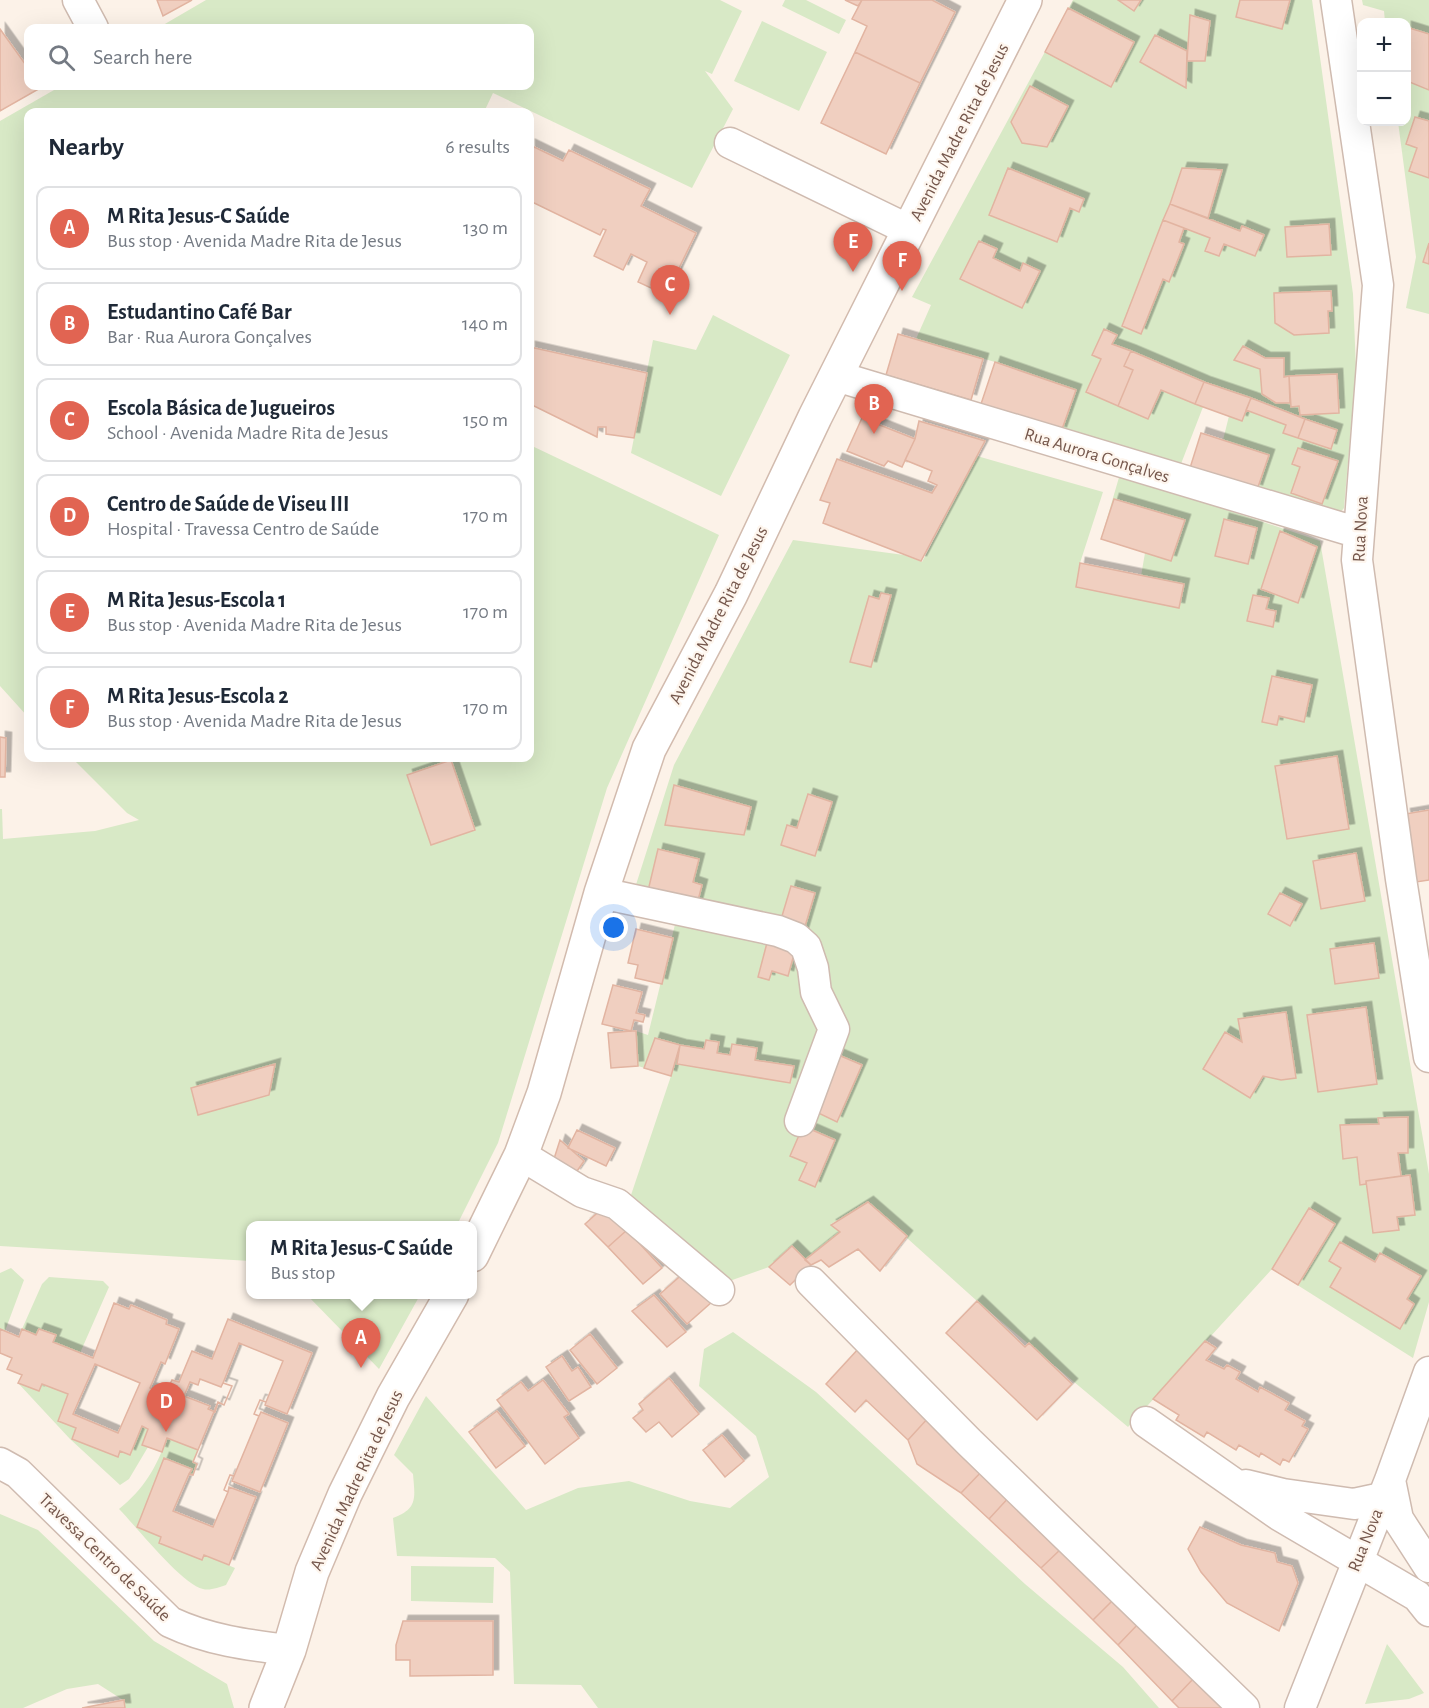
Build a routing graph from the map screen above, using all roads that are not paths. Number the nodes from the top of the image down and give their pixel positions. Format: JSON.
{"nodes":[{"id":1,"x":78,"y":0,"type":"edge"},
{"id":2,"x":1025,"y":0,"type":"edge"},
{"id":3,"x":1336,"y":0,"type":"edge"},
{"id":4,"x":91,"y":24,"type":"edge"},
{"id":5,"x":730,"y":143,"type":"dead end"},
{"id":6,"x":909,"y":230,"type":"junction"},
{"id":7,"x":836,"y":376,"type":"junction"},
{"id":8,"x":1359,"y":534,"type":"junction"},
{"id":9,"x":601,"y":893,"type":"junction"},
{"id":10,"x":1429,"y":1057,"type":"edge"},
{"id":11,"x":800,"y":1121,"type":"dead end"},
{"id":12,"x":521,"y":1155,"type":"junction"},
{"id":13,"x":477,"y":1245,"type":"edge"},
{"id":14,"x":811,"y":1282,"type":"dead end"},
{"id":15,"x":719,"y":1290,"type":"dead end"},
{"id":16,"x":449,"y":1299,"type":"edge"},
{"id":17,"x":1429,"y":1372,"type":"edge"},
{"id":18,"x":1146,"y":1422,"type":"dead end"},
{"id":19,"x":0,"y":1463,"type":"edge"},
{"id":20,"x":1229,"y":1479,"type":"junction"},
{"id":21,"x":1386,"y":1489,"type":"junction"},
{"id":22,"x":1358,"y":1559,"type":"junction"},
{"id":23,"x":1429,"y":1567,"type":"edge"},
{"id":24,"x":1429,"y":1611,"type":"edge"},
{"id":25,"x":289,"y":1650,"type":"junction"},
{"id":26,"x":266,"y":1708,"type":"edge"},
{"id":27,"x":1244,"y":1708,"type":"edge"},
{"id":28,"x":1300,"y":1708,"type":"edge"}],
"edges":[{"from":1,"to":4,"type":"street"},
{"from":2,"to":6,"type":"street","name":"Avenida Madre Rita de Jesus"},
{"from":3,"to":8,"type":"street","name":"Rua Nova"},
{"from":5,"to":6,"type":"street"},
{"from":6,"to":7,"type":"street","name":"Avenida Madre Rita de Jesus"},
{"from":7,"to":8,"type":"street","name":"Rua Aurora Gonçalves"},
{"from":7,"to":9,"type":"street","name":"Avenida Madre Rita de Jesus"},
{"from":8,"to":10,"type":"street","name":"Rua Nova"},
{"from":9,"to":11,"type":"street"},
{"from":9,"to":12,"type":"street","name":"Avenida Madre Rita de Jesus"},
{"from":12,"to":13,"type":"street","name":"Avenida Madre Rita de Jesus"},
{"from":12,"to":15,"type":"street"},
{"from":14,"to":27,"type":"street"},
{"from":16,"to":25,"type":"street","name":"Avenida Madre Rita de Jesus"},
{"from":17,"to":21,"type":"street","name":"Rua Nova"},
{"from":18,"to":20,"type":"street"},
{"from":19,"to":25,"type":"street","name":"Travessa Centro de Saúde"},
{"from":20,"to":21,"type":"street"},
{"from":20,"to":22,"type":"street"},
{"from":21,"to":22,"type":"street","name":"Rua Nova"},
{"from":21,"to":23,"type":"street"},
{"from":22,"to":24,"type":"street"},
{"from":22,"to":28,"type":"street","name":"Rua Nova"},
{"from":25,"to":26,"type":"street","name":"Avenida Madre Rita de Jesus"}]}
